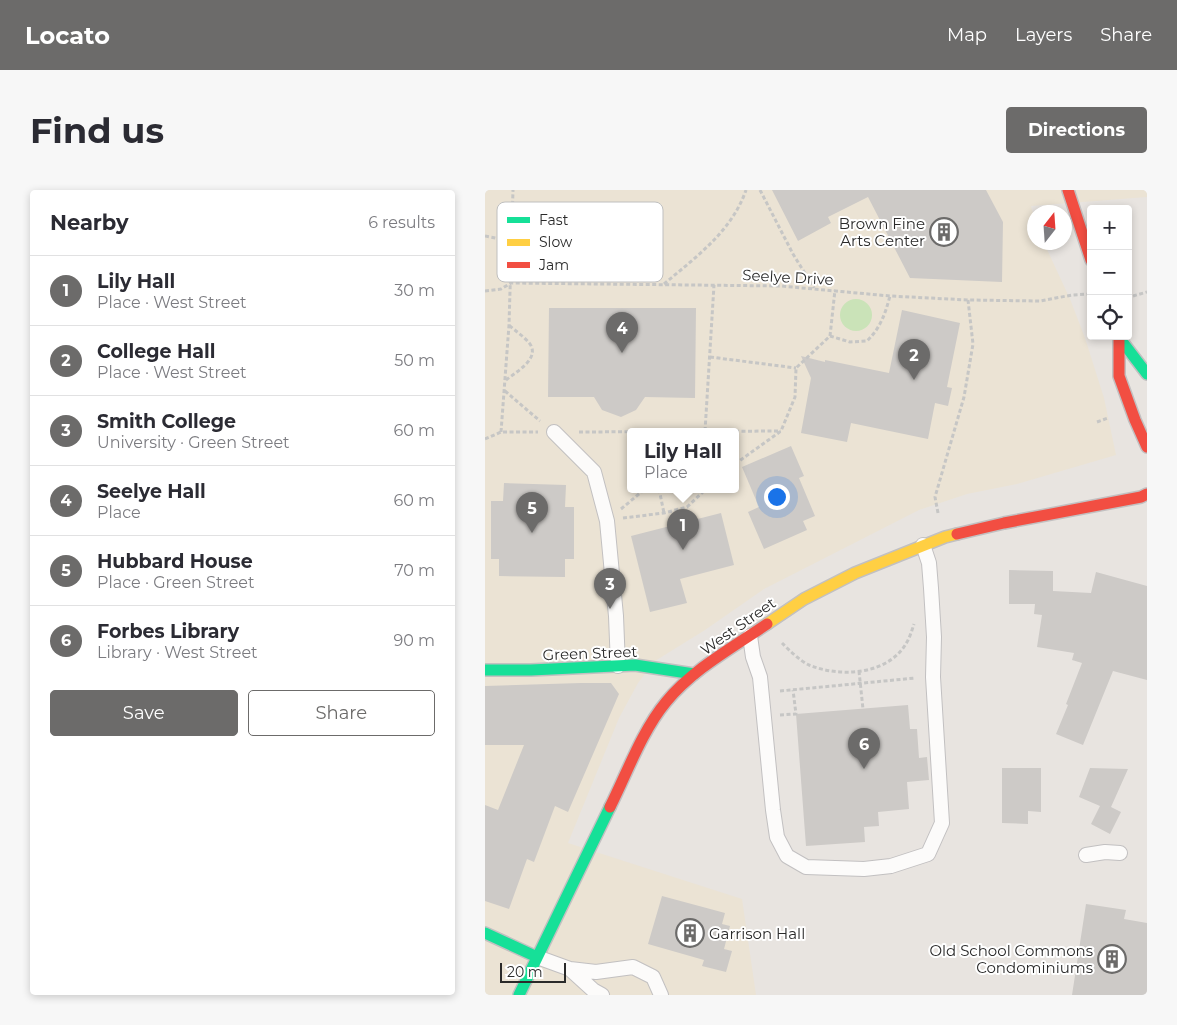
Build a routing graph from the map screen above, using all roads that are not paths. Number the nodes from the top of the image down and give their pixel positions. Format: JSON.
{"nodes":[{"id":1,"x":1068,"y":190,"type":"edge"},
{"id":2,"x":1088,"y":250,"type":"edge"},
{"id":3,"x":1119,"y":340,"type":"edge"},
{"id":4,"x":1121,"y":340,"type":"edge"},
{"id":5,"x":1147,"y":374,"type":"edge"},
{"id":6,"x":554,"y":432,"type":"road end"},
{"id":7,"x":1147,"y":447,"type":"edge"},
{"id":8,"x":1147,"y":494,"type":"edge"},
{"id":9,"x":923,"y":545,"type":"junction"},
{"id":10,"x":750,"y":636,"type":"junction"},
{"id":11,"x":618,"y":666,"type":"junction"},
{"id":12,"x":485,"y":670,"type":"edge"},
{"id":13,"x":694,"y":674,"type":"junction"},
{"id":14,"x":1120,"y":854,"type":"dead end"},
{"id":15,"x":1086,"y":855,"type":"dead end"},
{"id":16,"x":485,"y":934,"type":"edge"},
{"id":17,"x":537,"y":956,"type":"junction"},
{"id":18,"x":570,"y":969,"type":"junction"},
{"id":19,"x":519,"y":995,"type":"edge"},
{"id":20,"x":602,"y":995,"type":"edge"},
{"id":21,"x":661,"y":995,"type":"edge"}],
"edges":[{"from":1,"to":2,"type":"main road"},
{"from":3,"to":7,"type":"main road"},
{"from":4,"to":5,"type":"main road"},
{"from":6,"to":11,"type":"lane"},
{"from":8,"to":9,"type":"main road","name":"West Street"},
{"from":9,"to":10,"type":"main road","name":"West Street"},
{"from":9,"to":10,"type":"lane"},
{"from":10,"to":13,"type":"main road","name":"West Street"},
{"from":11,"to":12,"type":"main road","name":"Green Street"},
{"from":11,"to":13,"type":"main road","name":"Green Street"},
{"from":13,"to":17,"type":"main road","name":"West Street"},
{"from":14,"to":15,"type":"lane"},
{"from":16,"to":17,"type":"main road"},
{"from":17,"to":18,"type":"lane"},
{"from":17,"to":19,"type":"main road","name":"West Street"},
{"from":18,"to":20,"type":"lane"},
{"from":18,"to":21,"type":"lane"}]}
